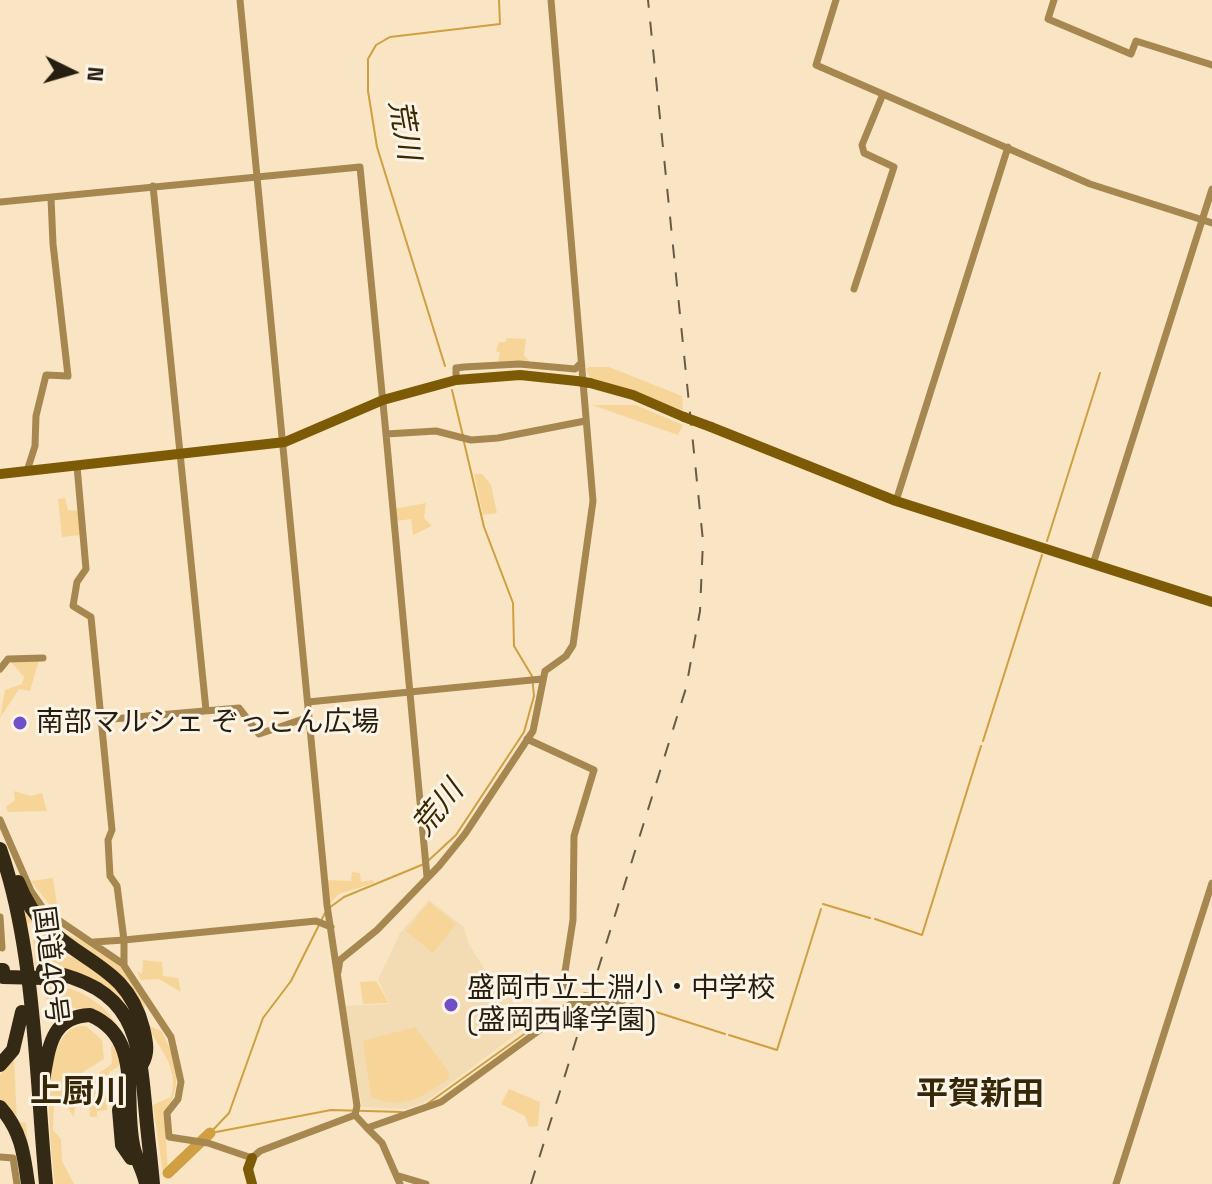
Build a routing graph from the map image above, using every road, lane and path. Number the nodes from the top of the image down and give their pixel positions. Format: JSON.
{"nodes":[{"id":1,"x":240,"y":0,"type":"edge"},
{"id":2,"x":551,"y":0,"type":"edge"},
{"id":3,"x":836,"y":0,"type":"edge"},
{"id":4,"x":1054,"y":0,"type":"edge"},
{"id":5,"x":1212,"y":65,"type":"edge"},
{"id":6,"x":883,"y":94,"type":"junction"},
{"id":7,"x":1008,"y":147,"type":"junction"},
{"id":8,"x":256,"y":177,"type":"junction"},
{"id":9,"x":153,"y":186,"type":"junction"},
{"id":10,"x":1212,"y":189,"type":"edge"},
{"id":11,"x":51,"y":198,"type":"junction"},
{"id":12,"x":0,"y":202,"type":"edge"},
{"id":13,"x":1202,"y":220,"type":"junction"},
{"id":14,"x":1212,"y":223,"type":"edge"},
{"id":15,"x":854,"y":289,"type":"dead end"},
{"id":16,"x":580,"y":364,"type":"junction"},
{"id":17,"x":456,"y":380,"type":"junction"},
{"id":18,"x":383,"y":400,"type":"junction"},
{"id":19,"x":585,"y":421,"type":"junction"},
{"id":20,"x":386,"y":434,"type":"junction"},
{"id":21,"x":285,"y":442,"type":"junction"},
{"id":22,"x":180,"y":456,"type":"junction"},
{"id":23,"x":77,"y":466,"type":"junction"},
{"id":24,"x":27,"y":471,"type":"junction"},
{"id":25,"x":0,"y":474,"type":"edge"},
{"id":26,"x":896,"y":501,"type":"junction"},
{"id":27,"x":1093,"y":564,"type":"junction"},
{"id":28,"x":1212,"y":602,"type":"edge"},
{"id":29,"x":43,"y":658,"type":"dead end"},
{"id":30,"x":0,"y":669,"type":"edge"},
{"id":31,"x":537,"y":679,"type":"junction"},
{"id":32,"x":411,"y":689,"type":"junction"},
{"id":33,"x":308,"y":702,"type":"junction"},
{"id":34,"x":206,"y":710,"type":"junction"},
{"id":35,"x":309,"y":717,"type":"junction"},
{"id":36,"x":101,"y":720,"type":"junction"},
{"id":37,"x":527,"y":739,"type":"junction"},
{"id":38,"x":0,"y":820,"type":"edge"},
{"id":39,"x":0,"y":841,"type":"edge"},
{"id":40,"x":0,"y":849,"type":"edge"},
{"id":41,"x":0,"y":875,"type":"edge"},
{"id":42,"x":427,"y":877,"type":"junction"},
{"id":43,"x":1212,"y":883,"type":"edge"},
{"id":44,"x":0,"y":917,"type":"edge"},
{"id":45,"x":325,"y":925,"type":"junction"},
{"id":46,"x":124,"y":940,"type":"junction"},
{"id":47,"x":94,"y":942,"type":"junction"},
{"id":48,"x":2,"y":948,"type":"dead end"},
{"id":49,"x":124,"y":965,"type":"junction"},
{"id":50,"x":2,"y":974,"type":"edge"},
{"id":51,"x":337,"y":979,"type":"junction"},
{"id":52,"x":572,"y":1002,"type":"junction"},
{"id":53,"x":627,"y":1008,"type":"dead end"},
{"id":54,"x":22,"y":1012,"type":"junction"},
{"id":55,"x":135,"y":1063,"type":"junction"},
{"id":56,"x":0,"y":1065,"type":"edge"},
{"id":57,"x":132,"y":1092,"type":"junction"},
{"id":58,"x":38,"y":1105,"type":"junction"},
{"id":59,"x":0,"y":1107,"type":"edge"},
{"id":60,"x":356,"y":1111,"type":"junction"},
{"id":61,"x":367,"y":1128,"type":"junction"},
{"id":62,"x":150,"y":1151,"type":"junction"},
{"id":63,"x":0,"y":1157,"type":"edge"},
{"id":64,"x":252,"y":1158,"type":"junction"},
{"id":65,"x":136,"y":1162,"type":"junction"},
{"id":66,"x":399,"y":1180,"type":"edge"},
{"id":67,"x":17,"y":1184,"type":"edge"},
{"id":68,"x":28,"y":1184,"type":"edge"},
{"id":69,"x":37,"y":1184,"type":"edge"},
{"id":70,"x":46,"y":1184,"type":"edge"},
{"id":71,"x":140,"y":1184,"type":"edge"},
{"id":72,"x":146,"y":1184,"type":"edge"},
{"id":73,"x":153,"y":1184,"type":"edge"},
{"id":74,"x":160,"y":1184,"type":"edge"},
{"id":75,"x":252,"y":1184,"type":"edge"},
{"id":76,"x":426,"y":1184,"type":"edge"},
{"id":77,"x":1116,"y":1184,"type":"edge"}],
"edges":[{"from":1,"to":8,"type":"street"},
{"from":2,"to":16,"type":"street"},
{"from":3,"to":6,"type":"street"},
{"from":4,"to":5,"type":"street"},
{"from":6,"to":7,"type":"street"},
{"from":6,"to":15,"type":"street"},
{"from":7,"to":13,"type":"street"},
{"from":7,"to":26,"type":"street"},
{"from":8,"to":9,"type":"street"},
{"from":8,"to":18,"type":"street"},
{"from":8,"to":21,"type":"street"},
{"from":9,"to":11,"type":"street"},
{"from":9,"to":22,"type":"street"},
{"from":10,"to":13,"type":"street"},
{"from":11,"to":12,"type":"street"},
{"from":11,"to":24,"type":"street"},
{"from":13,"to":14,"type":"street"},
{"from":13,"to":27,"type":"street"},
{"from":16,"to":17,"type":"street"},
{"from":16,"to":19,"type":"street"},
{"from":17,"to":18,"type":"street"},
{"from":17,"to":26,"type":"street","bridge":true},
{"from":18,"to":20,"type":"street"},
{"from":18,"to":21,"type":"street"},
{"from":19,"to":20,"type":"street"},
{"from":19,"to":31,"type":"street"},
{"from":20,"to":32,"type":"street"},
{"from":21,"to":22,"type":"street"},
{"from":21,"to":33,"type":"street"},
{"from":22,"to":23,"type":"street"},
{"from":22,"to":34,"type":"street"},
{"from":23,"to":24,"type":"street"},
{"from":23,"to":36,"type":"street"},
{"from":24,"to":25,"type":"street"},
{"from":26,"to":27,"type":"street"},
{"from":27,"to":28,"type":"street"},
{"from":29,"to":30,"type":"street"},
{"from":31,"to":32,"type":"street"},
{"from":31,"to":37,"type":"street"},
{"from":32,"to":33,"type":"street"},
{"from":32,"to":42,"type":"street"},
{"from":33,"to":35,"type":"street"},
{"from":34,"to":35,"type":"street"},
{"from":34,"to":36,"type":"street"},
{"from":35,"to":45,"type":"street"},
{"from":36,"to":46,"type":"street"},
{"from":37,"to":42,"type":"street"},
{"from":37,"to":52,"type":"street"},
{"from":38,"to":47,"type":"street"},
{"from":39,"to":55,"type":"highway"},
{"from":40,"to":58,"type":"highway","name":"国道46号"},
{"from":41,"to":54,"type":"highway","name":"国道46号"},
{"from":42,"to":51,"type":"street"},
{"from":43,"to":77,"type":"street"},
{"from":44,"to":48,"type":"street"},
{"from":45,"to":46,"type":"street"},
{"from":45,"to":51,"type":"street"},
{"from":46,"to":47,"type":"street"},
{"from":46,"to":49,"type":"street"},
{"from":47,"to":49,"type":"street"},
{"from":49,"to":64,"type":"street"},
{"from":50,"to":55,"type":"highway"},
{"from":51,"to":60,"type":"street"},
{"from":52,"to":53,"type":"street"},
{"from":52,"to":61,"type":"street"},
{"from":54,"to":56,"type":"highway"},
{"from":54,"to":69,"type":"highway","name":"国道46号"},
{"from":55,"to":57,"type":"highway"},
{"from":55,"to":58,"type":"highway"},
{"from":55,"to":62,"type":"highway"},
{"from":55,"to":65,"type":"highway"},
{"from":57,"to":65,"type":"highway"},
{"from":57,"to":65,"type":"highway"},
{"from":58,"to":70,"type":"highway","name":"国道46号"},
{"from":59,"to":68,"type":"highway"},
{"from":60,"to":61,"type":"street"},
{"from":60,"to":64,"type":"street"},
{"from":61,"to":66,"type":"street"},
{"from":62,"to":73,"type":"highway"},
{"from":62,"to":74,"type":"highway"},
{"from":63,"to":67,"type":"street"},
{"from":64,"to":75,"type":"street"},
{"from":65,"to":71,"type":"highway"},
{"from":65,"to":72,"type":"highway"},
{"from":66,"to":76,"type":"street"}]}
